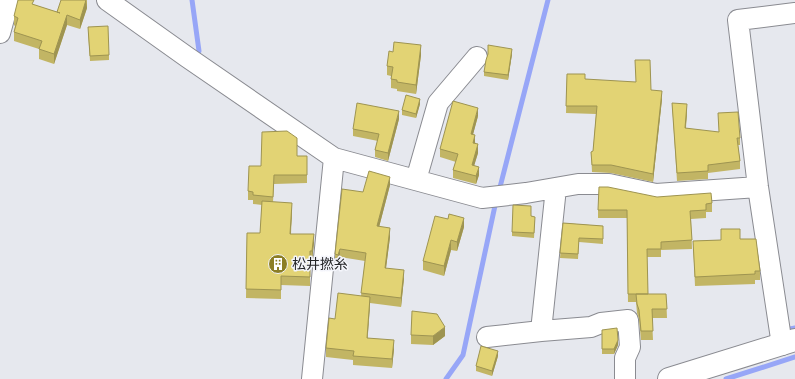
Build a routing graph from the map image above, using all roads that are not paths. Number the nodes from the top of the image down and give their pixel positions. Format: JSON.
{"nodes":[{"id":1,"x":9,"y":0,"type":"edge"},
{"id":2,"x":107,"y":0,"type":"edge"},
{"id":3,"x":795,"y":13,"type":"edge"},
{"id":4,"x":0,"y":33,"type":"edge"},
{"id":5,"x":477,"y":57,"type":"dead end"},
{"id":6,"x":334,"y":158,"type":"junction"},
{"id":7,"x":416,"y":180,"type":"junction"},
{"id":8,"x":758,"y":187,"type":"junction"},
{"id":9,"x":556,"y":188,"type":"junction"},
{"id":10,"x":541,"y":331,"type":"junction"},
{"id":11,"x":487,"y":337,"type":"dead end"},
{"id":12,"x":788,"y":342,"type":"edge"},
{"id":13,"x":312,"y":379,"type":"edge"},
{"id":14,"x":625,"y":379,"type":"edge"},
{"id":15,"x":669,"y":379,"type":"edge"}],
"edges":[{"from":1,"to":4,"type":"street"},
{"from":2,"to":6,"type":"street"},
{"from":3,"to":8,"type":"street"},
{"from":5,"to":7,"type":"street"},
{"from":6,"to":7,"type":"street"},
{"from":6,"to":13,"type":"street"},
{"from":7,"to":9,"type":"street"},
{"from":8,"to":9,"type":"street"},
{"from":8,"to":12,"type":"street"},
{"from":9,"to":10,"type":"street"},
{"from":10,"to":11,"type":"street"},
{"from":10,"to":14,"type":"street"},
{"from":12,"to":15,"type":"main road"}]}
